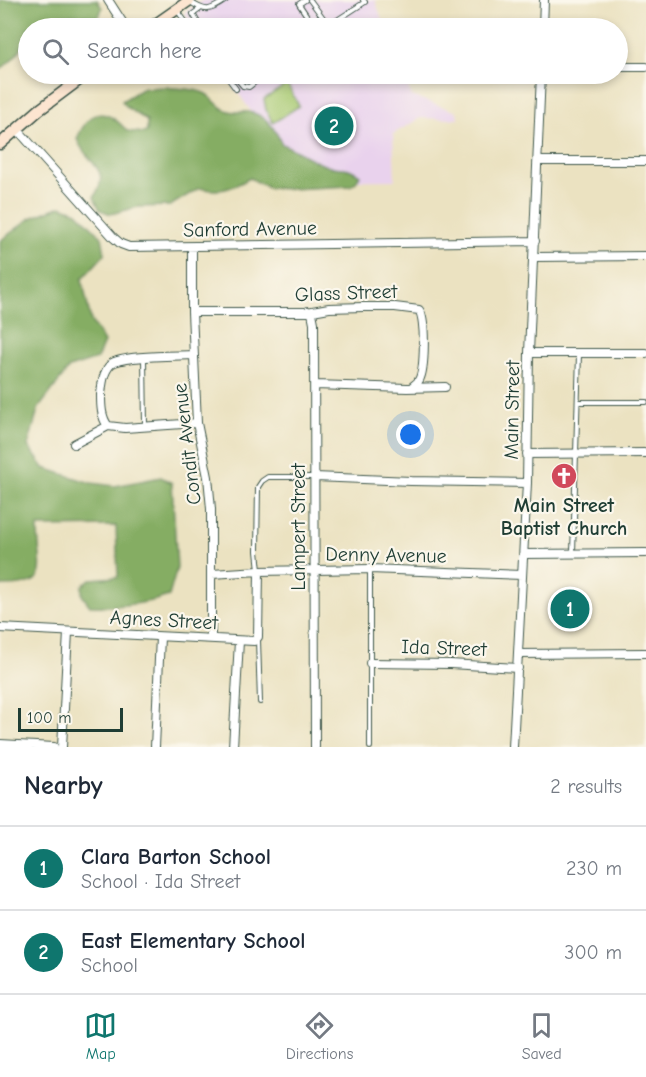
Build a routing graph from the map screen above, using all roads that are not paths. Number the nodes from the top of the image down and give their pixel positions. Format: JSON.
{"nodes":[{"id":1,"x":108,"y":0,"type":"edge"},
{"id":2,"x":189,"y":0,"type":"edge"},
{"id":3,"x":226,"y":0,"type":"edge"},
{"id":4,"x":305,"y":0,"type":"edge"},
{"id":5,"x":310,"y":0,"type":"edge"},
{"id":6,"x":363,"y":0,"type":"edge"},
{"id":7,"x":544,"y":0,"type":"edge"},
{"id":8,"x":177,"y":9,"type":"junction"},
{"id":9,"x":200,"y":9,"type":"junction"},
{"id":10,"x":120,"y":18,"type":"edge"},
{"id":11,"x":164,"y":18,"type":"edge"},
{"id":12,"x":183,"y":18,"type":"edge"},
{"id":13,"x":195,"y":18,"type":"edge"},
{"id":14,"x":308,"y":18,"type":"edge"},
{"id":15,"x":321,"y":18,"type":"edge"},
{"id":16,"x":341,"y":18,"type":"edge"},
{"id":17,"x":543,"y":18,"type":"edge"},
{"id":18,"x":628,"y":67,"type":"edge"},
{"id":19,"x":646,"y":67,"type":"edge"},
{"id":20,"x":74,"y":84,"type":"edge"},
{"id":21,"x":232,"y":84,"type":"edge"},
{"id":22,"x":542,"y":84,"type":"edge"},
{"id":23,"x":236,"y":89,"type":"dead end"},
{"id":24,"x":17,"y":129,"type":"junction"},
{"id":25,"x":0,"y":144,"type":"edge"},
{"id":26,"x":538,"y":161,"type":"junction"},
{"id":27,"x":646,"y":161,"type":"edge"},
{"id":28,"x":535,"y":241,"type":"junction"},
{"id":29,"x":192,"y":247,"type":"junction"},
{"id":30,"x":646,"y":256,"type":"edge"},
{"id":31,"x":534,"y":257,"type":"junction"},
{"id":32,"x":308,"y":311,"type":"junction"},
{"id":33,"x":192,"y":312,"type":"junction"},
{"id":34,"x":529,"y":353,"type":"junction"},
{"id":35,"x":579,"y":353,"type":"junction"},
{"id":36,"x":646,"y":353,"type":"edge"},
{"id":37,"x":194,"y":355,"type":"junction"},
{"id":38,"x":144,"y":357,"type":"junction"},
{"id":39,"x":315,"y":385,"type":"junction"},
{"id":40,"x":412,"y":387,"type":"junction"},
{"id":41,"x":445,"y":387,"type":"dead end"},
{"id":42,"x":578,"y":402,"type":"junction"},
{"id":43,"x":646,"y":402,"type":"edge"},
{"id":44,"x":197,"y":423,"type":"junction"},
{"id":45,"x":108,"y":426,"type":"junction"},
{"id":46,"x":146,"y":427,"type":"junction"},
{"id":47,"x":74,"y":444,"type":"dead end"},
{"id":48,"x":646,"y":453,"type":"edge"},
{"id":49,"x":527,"y":454,"type":"junction"},
{"id":50,"x":576,"y":454,"type":"junction"},
{"id":51,"x":315,"y":477,"type":"junction"},
{"id":52,"x":527,"y":483,"type":"junction"},
{"id":53,"x":646,"y":553,"type":"edge"},
{"id":54,"x":524,"y":554,"type":"junction"},
{"id":55,"x":573,"y":554,"type":"junction"},
{"id":56,"x":370,"y":569,"type":"junction"},
{"id":57,"x":314,"y":570,"type":"junction"},
{"id":58,"x":259,"y":571,"type":"junction"},
{"id":59,"x":212,"y":574,"type":"junction"},
{"id":60,"x":522,"y":575,"type":"junction"},
{"id":61,"x":0,"y":628,"type":"edge"},
{"id":62,"x":68,"y":632,"type":"junction"},
{"id":63,"x":160,"y":637,"type":"junction"},
{"id":64,"x":211,"y":638,"type":"junction"},
{"id":65,"x":258,"y":639,"type":"junction"},
{"id":66,"x":239,"y":641,"type":"junction"},
{"id":67,"x":646,"y":653,"type":"edge"},
{"id":68,"x":518,"y":654,"type":"junction"},
{"id":69,"x":370,"y":663,"type":"junction"},
{"id":70,"x":518,"y":668,"type":"junction"},
{"id":71,"x":260,"y":702,"type":"dead end"},
{"id":72,"x":0,"y":744,"type":"edge"},
{"id":73,"x":54,"y":747,"type":"edge"},
{"id":74,"x":62,"y":747,"type":"edge"},
{"id":75,"x":155,"y":747,"type":"edge"},
{"id":76,"x":233,"y":747,"type":"edge"},
{"id":77,"x":315,"y":747,"type":"edge"},
{"id":78,"x":370,"y":747,"type":"edge"},
{"id":79,"x":513,"y":747,"type":"edge"}],
"edges":[{"from":1,"to":10,"type":"street"},
{"from":2,"to":8,"type":"main road"},
{"from":2,"to":9,"type":"lane"},
{"from":3,"to":9,"type":"lane"},
{"from":4,"to":14,"type":"lane"},
{"from":5,"to":15,"type":"lane"},
{"from":6,"to":16,"type":"lane"},
{"from":7,"to":17,"type":"street"},
{"from":8,"to":11,"type":"main road"},
{"from":8,"to":12,"type":"lane"},
{"from":9,"to":13,"type":"lane"},
{"from":18,"to":19,"type":"street"},
{"from":20,"to":24,"type":"main road"},
{"from":21,"to":23,"type":"lane"},
{"from":22,"to":26,"type":"street","name":"Main Street"},
{"from":24,"to":25,"type":"main road"},
{"from":24,"to":29,"type":"street","name":"Sanford Avenue"},
{"from":26,"to":27,"type":"street"},
{"from":26,"to":28,"type":"street","name":"Main Street"},
{"from":28,"to":29,"type":"street","name":"Sanford Avenue"},
{"from":28,"to":31,"type":"street","name":"Main Street"},
{"from":29,"to":33,"type":"street","name":"Condit Avenue"},
{"from":30,"to":31,"type":"street"},
{"from":31,"to":34,"type":"street","name":"Main Street"},
{"from":32,"to":33,"type":"street","name":"Glass Street"},
{"from":32,"to":39,"type":"street","name":"Lampert Street"},
{"from":32,"to":40,"type":"street","name":"Glass Street"},
{"from":33,"to":37,"type":"street","name":"Condit Avenue"},
{"from":34,"to":35,"type":"street"},
{"from":34,"to":49,"type":"street","name":"Main Street"},
{"from":35,"to":36,"type":"street"},
{"from":35,"to":42,"type":"lane"},
{"from":37,"to":38,"type":"street"},
{"from":37,"to":44,"type":"street","name":"Condit Avenue"},
{"from":38,"to":45,"type":"street"},
{"from":38,"to":46,"type":"lane"},
{"from":39,"to":40,"type":"street"},
{"from":39,"to":51,"type":"street","name":"Lampert Street"},
{"from":40,"to":41,"type":"street"},
{"from":42,"to":43,"type":"lane"},
{"from":42,"to":50,"type":"lane"},
{"from":44,"to":46,"type":"street"},
{"from":44,"to":59,"type":"street","name":"Condit Avenue"},
{"from":45,"to":46,"type":"street"},
{"from":45,"to":47,"type":"street"},
{"from":48,"to":50,"type":"street"},
{"from":49,"to":50,"type":"street"},
{"from":49,"to":52,"type":"street","name":"Main Street"},
{"from":50,"to":55,"type":"lane"},
{"from":51,"to":52,"type":"street"},
{"from":51,"to":57,"type":"street","name":"Lampert Street"},
{"from":51,"to":58,"type":"lane"},
{"from":52,"to":54,"type":"street","name":"Main Street"},
{"from":53,"to":55,"type":"street"},
{"from":54,"to":55,"type":"street"},
{"from":54,"to":60,"type":"street","name":"Main Street"},
{"from":56,"to":57,"type":"street","name":"Denny Avenue"},
{"from":56,"to":60,"type":"street","name":"Denny Avenue"},
{"from":56,"to":69,"type":"lane"},
{"from":57,"to":58,"type":"street","name":"Denny Avenue"},
{"from":57,"to":77,"type":"street","name":"Lampert Street"},
{"from":58,"to":59,"type":"street","name":"Denny Avenue"},
{"from":58,"to":65,"type":"street"},
{"from":59,"to":64,"type":"street","name":"Condit Avenue"},
{"from":60,"to":68,"type":"street","name":"Main Street"},
{"from":61,"to":62,"type":"street","name":"Agnes Street"},
{"from":62,"to":63,"type":"street","name":"Agnes Street"},
{"from":62,"to":74,"type":"street"},
{"from":63,"to":64,"type":"street","name":"Agnes Street"},
{"from":63,"to":75,"type":"street"},
{"from":64,"to":66,"type":"street","name":"Agnes Street"},
{"from":65,"to":66,"type":"street","name":"Agnes Street"},
{"from":65,"to":71,"type":"lane"},
{"from":66,"to":76,"type":"street"},
{"from":67,"to":68,"type":"street"},
{"from":68,"to":70,"type":"street","name":"Main Street"},
{"from":69,"to":70,"type":"street","name":"Ida Street"},
{"from":69,"to":78,"type":"lane"},
{"from":70,"to":79,"type":"street","name":"Main Street"},
{"from":72,"to":73,"type":"street"}]}
